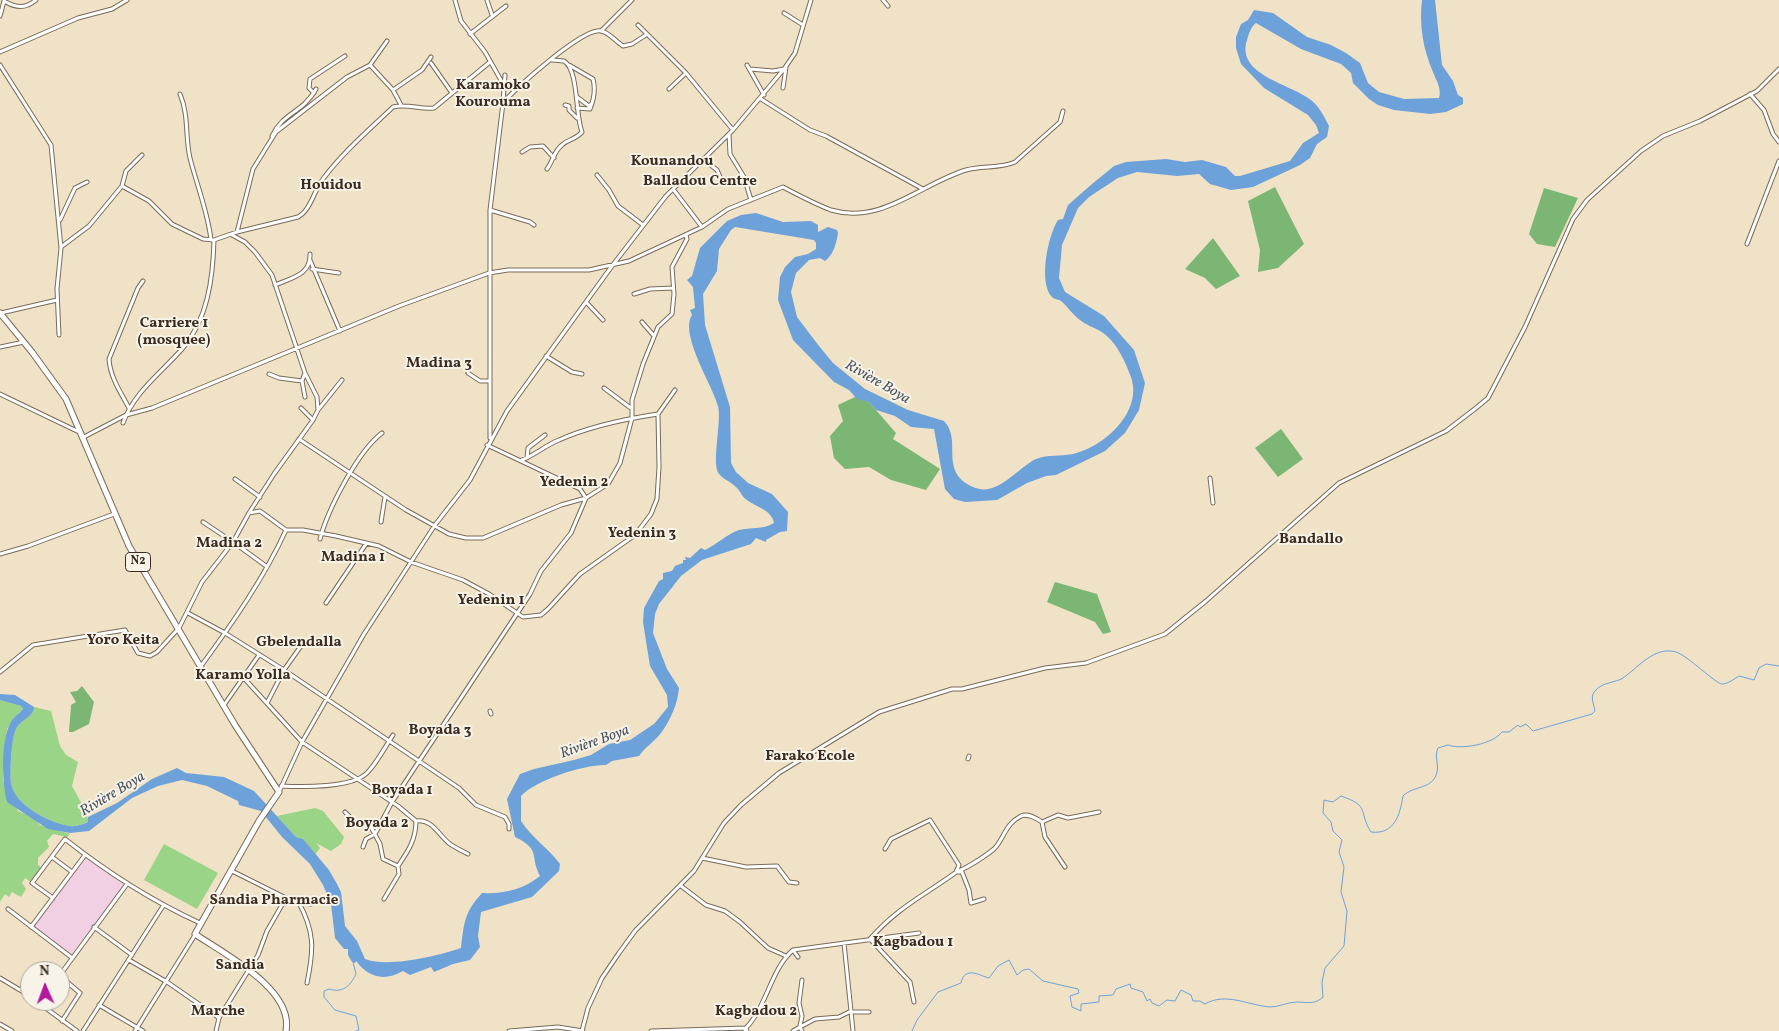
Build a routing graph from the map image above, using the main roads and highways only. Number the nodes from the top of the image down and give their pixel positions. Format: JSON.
{"nodes":[{"id":1,"x":0,"y":313,"type":"edge"},
{"id":2,"x":286,"y":1031,"type":"edge"}],
"edges":[{"from":1,"to":2,"type":"highway","number":"N2"}]}
